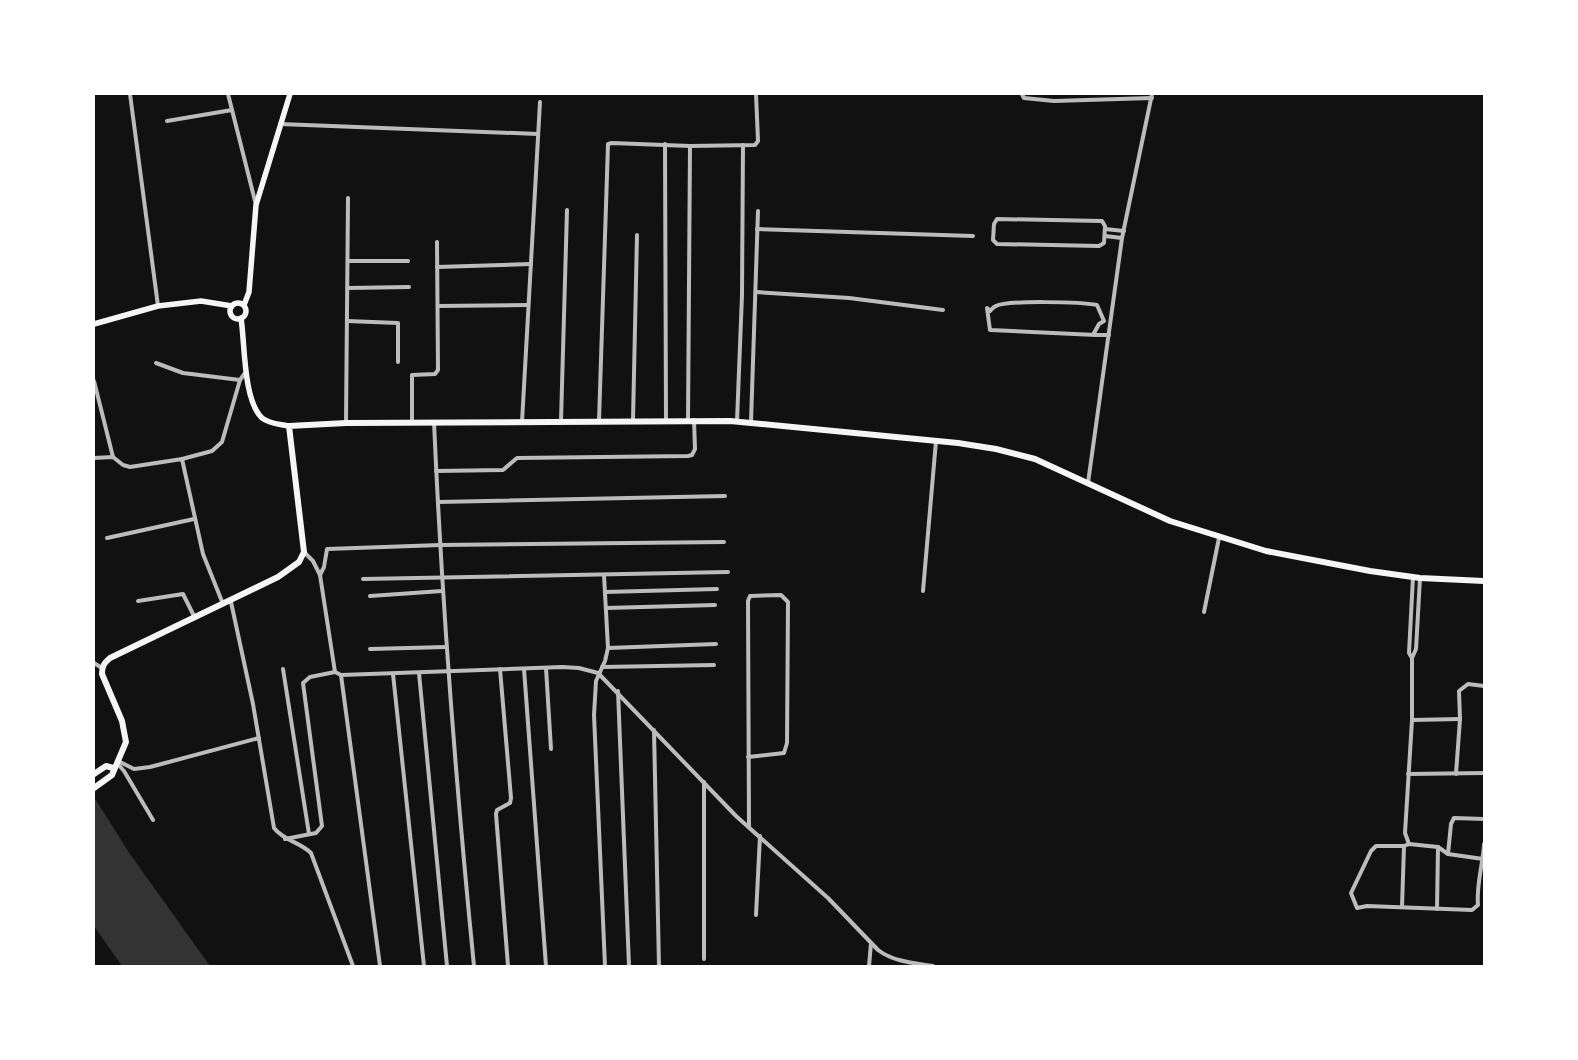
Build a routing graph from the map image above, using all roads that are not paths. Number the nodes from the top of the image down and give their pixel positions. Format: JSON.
{"nodes":[{"id":1,"x":130,"y":94,"type":"edge"},
{"id":2,"x":228,"y":94,"type":"edge"},
{"id":3,"x":290,"y":94,"type":"edge"},
{"id":4,"x":756,"y":94,"type":"edge"},
{"id":5,"x":1022,"y":94,"type":"edge"},
{"id":6,"x":1054,"y":94,"type":"edge"},
{"id":7,"x":1105,"y":96,"type":"edge"},
{"id":8,"x":1152,"y":96,"type":"edge"},
{"id":9,"x":1054,"y":101,"type":"junction"},
{"id":10,"x":540,"y":102,"type":"dead end"},
{"id":11,"x":232,"y":110,"type":"junction"},
{"id":12,"x":167,"y":121,"type":"dead end"},
{"id":13,"x":280,"y":124,"type":"junction"},
{"id":14,"x":538,"y":134,"type":"junction"},
{"id":15,"x":665,"y":144,"type":"junction"},
{"id":16,"x":743,"y":145,"type":"junction"},
{"id":17,"x":690,"y":146,"type":"junction"},
{"id":18,"x":348,"y":198,"type":"dead end"},
{"id":19,"x":256,"y":205,"type":"junction"},
{"id":20,"x":567,"y":210,"type":"dead end"},
{"id":21,"x":758,"y":210,"type":"dead end"},
{"id":22,"x":757,"y":229,"type":"junction"},
{"id":23,"x":1105,"y":229,"type":"junction"},
{"id":24,"x":1124,"y":231,"type":"junction"},
{"id":25,"x":637,"y":235,"type":"dead end"},
{"id":26,"x":973,"y":236,"type":"dead end"},
{"id":27,"x":1105,"y":236,"type":"junction"},
{"id":28,"x":1122,"y":238,"type":"junction"},
{"id":29,"x":437,"y":242,"type":"dead end"},
{"id":30,"x":348,"y":261,"type":"junction"},
{"id":31,"x":408,"y":261,"type":"dead end"},
{"id":32,"x":530,"y":264,"type":"junction"},
{"id":33,"x":437,"y":267,"type":"junction"},
{"id":34,"x":409,"y":287,"type":"dead end"},
{"id":35,"x":348,"y":288,"type":"junction"},
{"id":36,"x":756,"y":292,"type":"junction"},
{"id":37,"x":244,"y":305,"type":"junction"},
{"id":38,"x":528,"y":305,"type":"junction"},
{"id":39,"x":158,"y":306,"type":"junction"},
{"id":40,"x":232,"y":306,"type":"junction"},
{"id":41,"x":438,"y":306,"type":"junction"},
{"id":42,"x":942,"y":310,"type":"dead end"},
{"id":43,"x":242,"y":318,"type":"junction"},
{"id":44,"x":348,"y":321,"type":"junction"},
{"id":45,"x":94,"y":324,"type":"edge"},
{"id":46,"x":1093,"y":335,"type":"junction"},
{"id":47,"x":1109,"y":336,"type":"junction"},
{"id":48,"x":398,"y":362,"type":"dead end"},
{"id":49,"x":156,"y":363,"type":"dead end"},
{"id":50,"x":245,"y":373,"type":"junction"},
{"id":51,"x":240,"y":380,"type":"junction"},
{"id":52,"x":94,"y":381,"type":"edge"},
{"id":53,"x":633,"y":420,"type":"junction"},
{"id":54,"x":666,"y":420,"type":"junction"},
{"id":55,"x":691,"y":420,"type":"junction"},
{"id":56,"x":561,"y":421,"type":"junction"},
{"id":57,"x":599,"y":421,"type":"junction"},
{"id":58,"x":737,"y":421,"type":"junction"},
{"id":59,"x":434,"y":422,"type":"junction"},
{"id":60,"x":522,"y":422,"type":"junction"},
{"id":61,"x":751,"y":422,"type":"junction"},
{"id":62,"x":346,"y":423,"type":"junction"},
{"id":63,"x":412,"y":423,"type":"junction"},
{"id":64,"x":289,"y":426,"type":"junction"},
{"id":65,"x":936,"y":441,"type":"junction"},
{"id":66,"x":94,"y":458,"type":"edge"},
{"id":67,"x":113,"y":458,"type":"junction"},
{"id":68,"x":182,"y":459,"type":"junction"},
{"id":69,"x":436,"y":472,"type":"junction"},
{"id":70,"x":1088,"y":483,"type":"junction"},
{"id":71,"x":725,"y":496,"type":"dead end"},
{"id":72,"x":438,"y":502,"type":"junction"},
{"id":73,"x":194,"y":519,"type":"junction"},
{"id":74,"x":107,"y":538,"type":"dead end"},
{"id":75,"x":1219,"y":538,"type":"junction"},
{"id":76,"x":724,"y":542,"type":"dead end"},
{"id":77,"x":440,"y":545,"type":"junction"},
{"id":78,"x":304,"y":552,"type":"junction"},
{"id":79,"x":728,"y":572,"type":"dead end"},
{"id":80,"x":320,"y":575,"type":"junction"},
{"id":81,"x":604,"y":575,"type":"junction"},
{"id":82,"x":1417,"y":577,"type":"junction"},
{"id":83,"x":364,"y":579,"type":"dead end"},
{"id":84,"x":441,"y":579,"type":"junction"},
{"id":85,"x":1484,"y":581,"type":"edge"},
{"id":86,"x":718,"y":589,"type":"dead end"},
{"id":87,"x":442,"y":591,"type":"junction"},
{"id":88,"x":922,"y":591,"type":"dead end"},
{"id":89,"x":604,"y":592,"type":"junction"},
{"id":90,"x":370,"y":596,"type":"dead end"},
{"id":91,"x":138,"y":601,"type":"dead end"},
{"id":92,"x":231,"y":602,"type":"junction"},
{"id":93,"x":223,"y":605,"type":"junction"},
{"id":94,"x":715,"y":605,"type":"dead end"},
{"id":95,"x":606,"y":608,"type":"junction"},
{"id":96,"x":1204,"y":612,"type":"dead end"},
{"id":97,"x":195,"y":618,"type":"junction"},
{"id":98,"x":716,"y":644,"type":"dead end"},
{"id":99,"x":446,"y":647,"type":"junction"},
{"id":100,"x":608,"y":648,"type":"junction"},
{"id":101,"x":370,"y":649,"type":"dead end"},
{"id":102,"x":1412,"y":658,"type":"junction"},
{"id":103,"x":94,"y":662,"type":"edge"},
{"id":104,"x":714,"y":665,"type":"dead end"},
{"id":105,"x":602,"y":667,"type":"junction"},
{"id":106,"x":102,"y":668,"type":"junction"},
{"id":107,"x":524,"y":668,"type":"junction"},
{"id":108,"x":546,"y":668,"type":"junction"},
{"id":109,"x":282,"y":669,"type":"dead end"},
{"id":110,"x":500,"y":670,"type":"junction"},
{"id":111,"x":335,"y":672,"type":"junction"},
{"id":112,"x":419,"y":672,"type":"junction"},
{"id":113,"x":448,"y":672,"type":"junction"},
{"id":114,"x":598,"y":673,"type":"junction"},
{"id":115,"x":393,"y":674,"type":"junction"},
{"id":116,"x":341,"y":675,"type":"junction"},
{"id":117,"x":1484,"y":686,"type":"edge"},
{"id":118,"x":618,"y":691,"type":"junction"},
{"id":119,"x":1460,"y":719,"type":"junction"},
{"id":120,"x":1412,"y":720,"type":"junction"},
{"id":121,"x":654,"y":730,"type":"junction"},
{"id":122,"x":259,"y":738,"type":"junction"},
{"id":123,"x":551,"y":749,"type":"dead end"},
{"id":124,"x":748,"y":757,"type":"junction"},
{"id":125,"x":116,"y":764,"type":"junction"},
{"id":126,"x":1484,"y":773,"type":"edge"},
{"id":127,"x":94,"y":774,"type":"edge"},
{"id":128,"x":1408,"y":774,"type":"junction"},
{"id":129,"x":1456,"y":774,"type":"junction"},
{"id":130,"x":704,"y":782,"type":"junction"},
{"id":131,"x":94,"y":788,"type":"edge"},
{"id":132,"x":1484,"y":819,"type":"edge"},
{"id":133,"x":153,"y":820,"type":"dead end"},
{"id":134,"x":749,"y":827,"type":"junction"},
{"id":135,"x":309,"y":834,"type":"junction"},
{"id":136,"x":760,"y":836,"type":"junction"},
{"id":137,"x":285,"y":839,"type":"junction"},
{"id":138,"x":1409,"y":844,"type":"junction"},
{"id":139,"x":1484,"y":844,"type":"edge"},
{"id":140,"x":1404,"y":846,"type":"junction"},
{"id":141,"x":1438,"y":846,"type":"junction"},
{"id":142,"x":1448,"y":854,"type":"junction"},
{"id":143,"x":1483,"y":859,"type":"edge"},
{"id":144,"x":1402,"y":907,"type":"junction"},
{"id":145,"x":1437,"y":909,"type":"junction"},
{"id":146,"x":756,"y":915,"type":"dead end"},
{"id":147,"x":871,"y":942,"type":"junction"},
{"id":148,"x":704,"y":959,"type":"dead end"},
{"id":149,"x":895,"y":959,"type":"junction"},
{"id":150,"x":353,"y":966,"type":"edge"},
{"id":151,"x":380,"y":966,"type":"edge"},
{"id":152,"x":424,"y":966,"type":"edge"},
{"id":153,"x":448,"y":966,"type":"edge"},
{"id":154,"x":474,"y":966,"type":"edge"},
{"id":155,"x":508,"y":966,"type":"edge"},
{"id":156,"x":546,"y":966,"type":"edge"},
{"id":157,"x":605,"y":966,"type":"edge"},
{"id":158,"x":629,"y":966,"type":"edge"},
{"id":159,"x":659,"y":966,"type":"edge"},
{"id":160,"x":869,"y":966,"type":"edge"},
{"id":161,"x":894,"y":966,"type":"edge"},
{"id":162,"x":934,"y":966,"type":"edge"}],
"edges":[{"from":1,"to":39,"type":"street"},
{"from":2,"to":11,"type":"street"},
{"from":3,"to":13,"type":"main road"},
{"from":4,"to":16,"type":"street"},
{"from":5,"to":9,"type":"street"},
{"from":6,"to":9,"type":"street"},
{"from":7,"to":8,"type":"street"},
{"from":7,"to":9,"type":"street"},
{"from":8,"to":24,"type":"street"},
{"from":10,"to":14,"type":"street"},
{"from":11,"to":12,"type":"street"},
{"from":11,"to":19,"type":"street"},
{"from":13,"to":14,"type":"street"},
{"from":13,"to":19,"type":"main road"},
{"from":14,"to":32,"type":"street"},
{"from":15,"to":17,"type":"street"},
{"from":15,"to":54,"type":"street"},
{"from":15,"to":57,"type":"street"},
{"from":16,"to":17,"type":"street"},
{"from":16,"to":58,"type":"street"},
{"from":17,"to":55,"type":"street"},
{"from":18,"to":30,"type":"street"},
{"from":19,"to":37,"type":"main road"},
{"from":20,"to":56,"type":"street"},
{"from":21,"to":22,"type":"street"},
{"from":22,"to":26,"type":"street"},
{"from":22,"to":36,"type":"street"},
{"from":23,"to":24,"type":"street"},
{"from":23,"to":27,"type":"street"},
{"from":23,"to":27,"type":"street"},
{"from":24,"to":28,"type":"street"},
{"from":25,"to":53,"type":"street"},
{"from":27,"to":28,"type":"street"},
{"from":28,"to":47,"type":"street"},
{"from":29,"to":33,"type":"street"},
{"from":30,"to":31,"type":"street"},
{"from":30,"to":35,"type":"street"},
{"from":32,"to":33,"type":"street"},
{"from":32,"to":38,"type":"street"},
{"from":33,"to":41,"type":"street"},
{"from":34,"to":35,"type":"street"},
{"from":35,"to":44,"type":"street"},
{"from":36,"to":42,"type":"street"},
{"from":36,"to":61,"type":"street"},
{"from":37,"to":40,"type":"main road"},
{"from":37,"to":43,"type":"main road"},
{"from":38,"to":41,"type":"street"},
{"from":38,"to":60,"type":"street"},
{"from":39,"to":40,"type":"main road"},
{"from":39,"to":45,"type":"main road"},
{"from":40,"to":43,"type":"main road"},
{"from":41,"to":63,"type":"street"},
{"from":43,"to":50,"type":"main road"},
{"from":44,"to":48,"type":"street"},
{"from":44,"to":62,"type":"street"},
{"from":46,"to":46,"type":"street"},
{"from":46,"to":47,"type":"street"},
{"from":47,"to":70,"type":"street"},
{"from":49,"to":51,"type":"street"},
{"from":50,"to":51,"type":"street"},
{"from":50,"to":64,"type":"main road"},
{"from":51,"to":68,"type":"street"},
{"from":52,"to":67,"type":"street"},
{"from":53,"to":54,"type":"main road"},
{"from":53,"to":57,"type":"main road"},
{"from":54,"to":55,"type":"main road"},
{"from":55,"to":58,"type":"main road"},
{"from":55,"to":69,"type":"street"},
{"from":56,"to":57,"type":"main road"},
{"from":56,"to":60,"type":"main road"},
{"from":58,"to":61,"type":"main road"},
{"from":59,"to":60,"type":"main road"},
{"from":59,"to":63,"type":"main road"},
{"from":59,"to":69,"type":"street"},
{"from":61,"to":65,"type":"main road"},
{"from":62,"to":63,"type":"main road"},
{"from":62,"to":64,"type":"main road"},
{"from":64,"to":78,"type":"main road"},
{"from":65,"to":70,"type":"main road"},
{"from":65,"to":88,"type":"street"},
{"from":66,"to":67,"type":"street"},
{"from":67,"to":68,"type":"street"},
{"from":68,"to":73,"type":"street"},
{"from":69,"to":72,"type":"street"},
{"from":70,"to":75,"type":"main road"},
{"from":71,"to":72,"type":"street"},
{"from":72,"to":77,"type":"street"},
{"from":73,"to":74,"type":"street"},
{"from":73,"to":93,"type":"street"},
{"from":75,"to":82,"type":"main road"},
{"from":75,"to":96,"type":"street"},
{"from":76,"to":77,"type":"street"},
{"from":77,"to":80,"type":"street"},
{"from":77,"to":84,"type":"street"},
{"from":78,"to":80,"type":"street"},
{"from":78,"to":92,"type":"main road"},
{"from":79,"to":81,"type":"street"},
{"from":80,"to":111,"type":"street"},
{"from":81,"to":84,"type":"street"},
{"from":81,"to":89,"type":"street"},
{"from":82,"to":85,"type":"main road"},
{"from":82,"to":102,"type":"street"},
{"from":82,"to":102,"type":"street"},
{"from":83,"to":84,"type":"street"},
{"from":84,"to":87,"type":"street"},
{"from":86,"to":89,"type":"street"},
{"from":87,"to":90,"type":"street"},
{"from":87,"to":99,"type":"street"},
{"from":89,"to":95,"type":"street"},
{"from":91,"to":97,"type":"street"},
{"from":92,"to":93,"type":"main road"},
{"from":92,"to":122,"type":"street"},
{"from":93,"to":97,"type":"main road"},
{"from":94,"to":95,"type":"street"},
{"from":95,"to":100,"type":"street"},
{"from":97,"to":106,"type":"main road"},
{"from":98,"to":100,"type":"street"},
{"from":99,"to":101,"type":"street"},
{"from":99,"to":113,"type":"street"},
{"from":100,"to":105,"type":"street"},
{"from":102,"to":120,"type":"street"},
{"from":103,"to":106,"type":"street"},
{"from":104,"to":105,"type":"street"},
{"from":105,"to":114,"type":"street"},
{"from":106,"to":125,"type":"main road"},
{"from":107,"to":108,"type":"street"},
{"from":107,"to":110,"type":"street"},
{"from":107,"to":156,"type":"street"},
{"from":108,"to":114,"type":"street"},
{"from":108,"to":123,"type":"street"},
{"from":109,"to":135,"type":"street"},
{"from":110,"to":113,"type":"street"},
{"from":110,"to":155,"type":"street"},
{"from":111,"to":116,"type":"street"},
{"from":111,"to":135,"type":"street"},
{"from":112,"to":113,"type":"street"},
{"from":112,"to":115,"type":"street"},
{"from":112,"to":153,"type":"street"},
{"from":113,"to":154,"type":"street"},
{"from":114,"to":118,"type":"street"},
{"from":114,"to":157,"type":"street"},
{"from":115,"to":116,"type":"street"},
{"from":115,"to":152,"type":"street"},
{"from":116,"to":151,"type":"street"},
{"from":117,"to":119,"type":"street"},
{"from":118,"to":121,"type":"street"},
{"from":118,"to":158,"type":"street"},
{"from":119,"to":120,"type":"street"},
{"from":119,"to":129,"type":"street"},
{"from":120,"to":128,"type":"street"},
{"from":121,"to":130,"type":"street"},
{"from":121,"to":159,"type":"street"},
{"from":122,"to":125,"type":"street"},
{"from":122,"to":137,"type":"street"},
{"from":124,"to":124,"type":"street"},
{"from":124,"to":134,"type":"street"},
{"from":125,"to":127,"type":"main road"},
{"from":125,"to":131,"type":"main road"},
{"from":125,"to":133,"type":"street"},
{"from":126,"to":129,"type":"street"},
{"from":128,"to":129,"type":"street"},
{"from":128,"to":138,"type":"street"},
{"from":130,"to":134,"type":"street"},
{"from":130,"to":148,"type":"street"},
{"from":132,"to":142,"type":"street"},
{"from":134,"to":136,"type":"street"},
{"from":135,"to":137,"type":"street"},
{"from":136,"to":146,"type":"street"},
{"from":136,"to":147,"type":"street"},
{"from":137,"to":150,"type":"street"},
{"from":138,"to":140,"type":"street"},
{"from":138,"to":141,"type":"street"},
{"from":139,"to":143,"type":"street"},
{"from":140,"to":144,"type":"street"},
{"from":140,"to":144,"type":"street"},
{"from":141,"to":142,"type":"street"},
{"from":141,"to":145,"type":"street"},
{"from":142,"to":143,"type":"street"},
{"from":143,"to":145,"type":"street"},
{"from":144,"to":145,"type":"street"},
{"from":147,"to":149,"type":"street"},
{"from":147,"to":160,"type":"street"},
{"from":149,"to":161,"type":"street"},
{"from":149,"to":162,"type":"street"}]}
